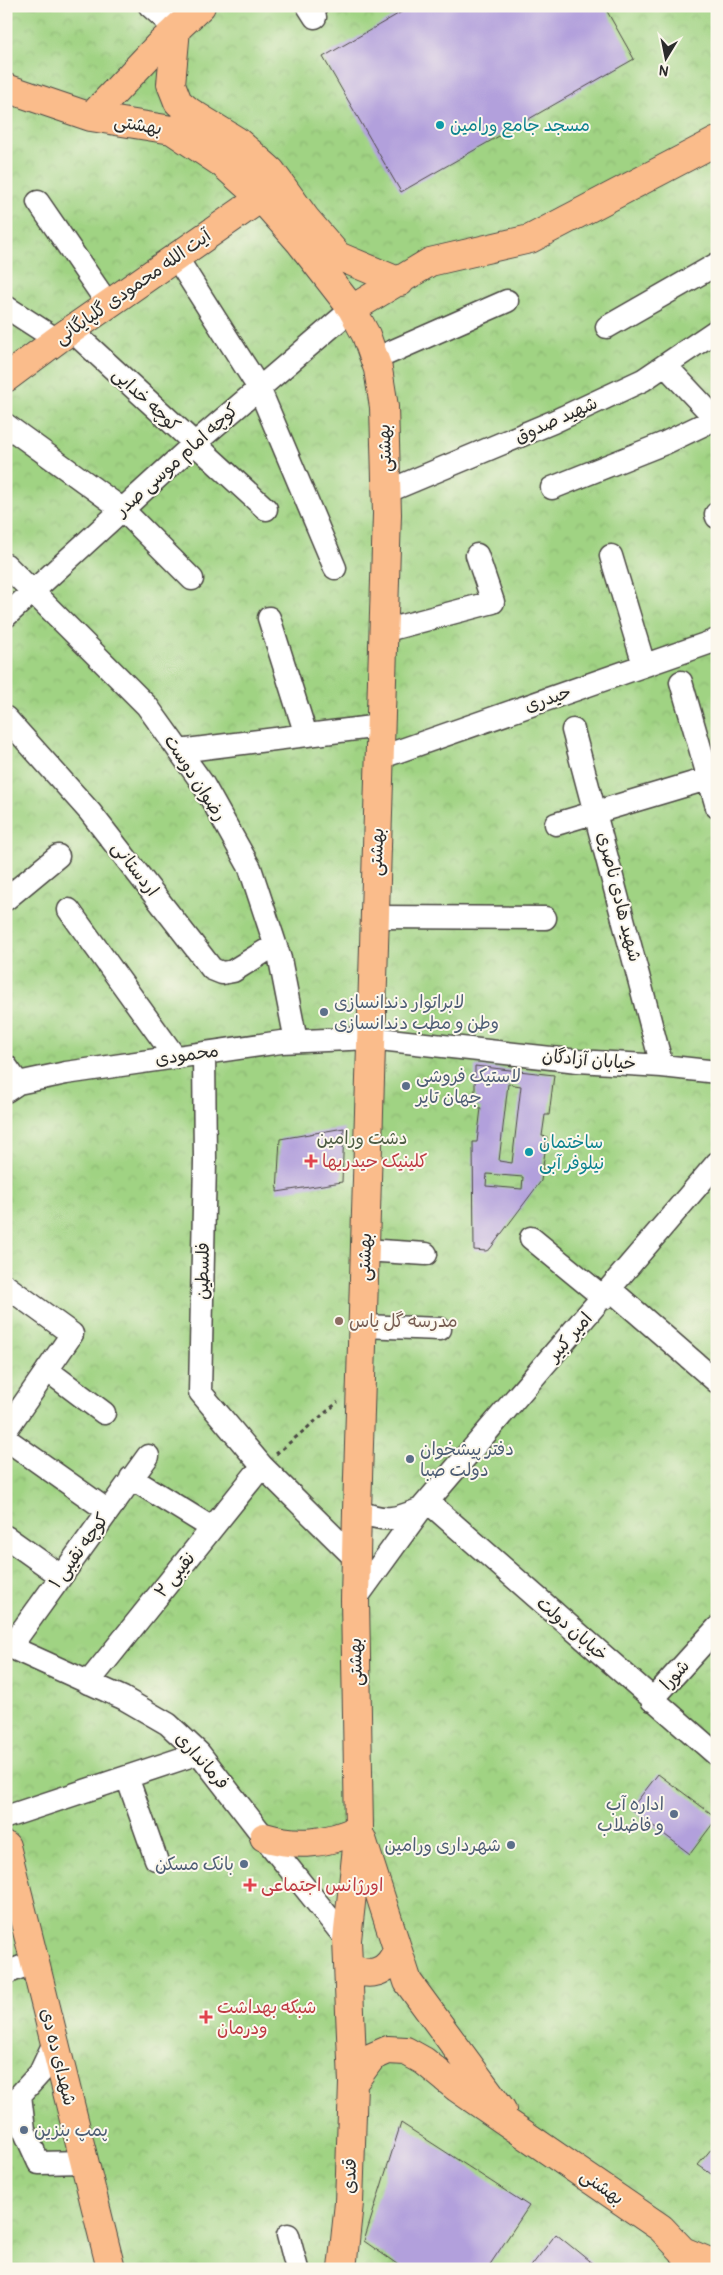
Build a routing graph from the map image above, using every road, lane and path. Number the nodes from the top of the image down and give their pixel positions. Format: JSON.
{"nodes":[{"id":1,"x":150,"y":6,"type":"edge"},
{"id":2,"x":201,"y":6,"type":"edge"},
{"id":3,"x":166,"y":38,"type":"junction"},
{"id":4,"x":6,"y":88,"type":"edge"},
{"id":5,"x":91,"y":117,"type":"junction"},
{"id":6,"x":172,"y":130,"type":"junction"},
{"id":7,"x":716,"y":143,"type":"edge"},
{"id":8,"x":261,"y":198,"type":"junction"},
{"id":9,"x":38,"y":202,"type":"dead end"},
{"id":10,"x":176,"y":257,"type":"junction"},
{"id":11,"x":717,"y":264,"type":"edge"},
{"id":12,"x":400,"y":282,"type":"junction"},
{"id":13,"x":507,"y":301,"type":"dead end"},
{"id":14,"x":108,"y":304,"type":"junction"},
{"id":15,"x":6,"y":307,"type":"edge"},
{"id":16,"x":352,"y":309,"type":"junction"},
{"id":17,"x":607,"y":326,"type":"dead end"},
{"id":18,"x":717,"y":330,"type":"edge"},
{"id":19,"x":64,"y":335,"type":"junction"},
{"id":20,"x":375,"y":359,"type":"junction"},
{"id":21,"x":665,"y":365,"type":"junction"},
{"id":22,"x":6,"y":378,"type":"edge"},
{"id":23,"x":259,"y":388,"type":"junction"},
{"id":24,"x":716,"y":418,"type":"edge"},
{"id":25,"x":6,"y":425,"type":"edge"},
{"id":26,"x":194,"y":444,"type":"junction"},
{"id":27,"x":552,"y":488,"type":"dead end"},
{"id":28,"x":386,"y":492,"type":"junction"},
{"id":29,"x":122,"y":509,"type":"junction"},
{"id":30,"x":266,"y":509,"type":"dead end"},
{"id":31,"x":477,"y":555,"type":"dead end"},
{"id":32,"x":611,"y":556,"type":"dead end"},
{"id":33,"x":6,"y":565,"type":"edge"},
{"id":34,"x":335,"y":568,"type":"dead end"},
{"id":35,"x":192,"y":579,"type":"dead end"},
{"id":36,"x":33,"y":592,"type":"junction"},
{"id":37,"x":6,"y":616,"type":"edge"},
{"id":38,"x":269,"y":618,"type":"dead end"},
{"id":39,"x":383,"y":631,"type":"junction"},
{"id":40,"x":717,"y":640,"type":"edge"},
{"id":41,"x":644,"y":665,"type":"junction"},
{"id":42,"x":680,"y":682,"type":"dead end"},
{"id":43,"x":6,"y":718,"type":"edge"},
{"id":44,"x":380,"y":726,"type":"junction"},
{"id":45,"x":574,"y":730,"type":"dead end"},
{"id":46,"x":306,"y":735,"type":"junction"},
{"id":47,"x":179,"y":751,"type":"junction"},
{"id":48,"x":379,"y":758,"type":"junction"},
{"id":49,"x":713,"y":778,"type":"edge"},
{"id":50,"x":717,"y":807,"type":"edge"},
{"id":51,"x":596,"y":812,"type":"junction"},
{"id":52,"x":556,"y":824,"type":"dead end"},
{"id":53,"x":58,"y":856,"type":"dead end"},
{"id":54,"x":6,"y":899,"type":"edge"},
{"id":55,"x":69,"y":910,"type":"dead end"},
{"id":56,"x":375,"y":917,"type":"junction"},
{"id":57,"x":545,"y":918,"type":"dead end"},
{"id":58,"x":275,"y":945,"type":"junction"},
{"id":59,"x":371,"y":1038,"type":"junction"},
{"id":60,"x":296,"y":1041,"type":"junction"},
{"id":61,"x":204,"y":1053,"type":"junction"},
{"id":62,"x":175,"y":1057,"type":"junction"},
{"id":63,"x":662,"y":1066,"type":"junction"},
{"id":64,"x":717,"y":1072,"type":"edge"},
{"id":65,"x":10,"y":1080,"type":"edge"},
{"id":66,"x":717,"y":1164,"type":"edge"},
{"id":67,"x":531,"y":1238,"type":"dead end"},
{"id":68,"x":365,"y":1250,"type":"junction"},
{"id":69,"x":426,"y":1254,"type":"dead end"},
{"id":70,"x":6,"y":1286,"type":"edge"},
{"id":71,"x":607,"y":1294,"type":"junction"},
{"id":72,"x":363,"y":1326,"type":"junction"},
{"id":73,"x":440,"y":1329,"type":"dead end"},
{"id":74,"x":47,"y":1370,"type":"junction"},
{"id":75,"x":717,"y":1382,"type":"edge"},
{"id":76,"x":361,"y":1384,"type":"junction"},
{"id":77,"x":104,"y":1413,"type":"dead end"},
{"id":78,"x":6,"y":1430,"type":"edge"},
{"id":79,"x":6,"y":1438,"type":"edge"},
{"id":80,"x":148,"y":1456,"type":"dead end"},
{"id":81,"x":262,"y":1466,"type":"junction"},
{"id":82,"x":131,"y":1478,"type":"junction"},
{"id":83,"x":424,"y":1505,"type":"junction"},
{"id":84,"x":108,"y":1511,"type":"junction"},
{"id":85,"x":357,"y":1511,"type":"junction"},
{"id":86,"x":212,"y":1528,"type":"junction"},
{"id":87,"x":6,"y":1537,"type":"edge"},
{"id":88,"x":356,"y":1559,"type":"junction"},
{"id":89,"x":61,"y":1576,"type":"junction"},
{"id":90,"x":355,"y":1600,"type":"junction"},
{"id":91,"x":717,"y":1628,"type":"edge"},
{"id":92,"x":8,"y":1646,"type":"edge"},
{"id":93,"x":88,"y":1683,"type":"junction"},
{"id":94,"x":652,"y":1700,"type":"junction"},
{"id":95,"x":199,"y":1753,"type":"junction"},
{"id":96,"x":717,"y":1755,"type":"edge"},
{"id":97,"x":127,"y":1777,"type":"junction"},
{"id":98,"x":6,"y":1817,"type":"edge"},
{"id":99,"x":359,"y":1829,"type":"junction"},
{"id":100,"x":264,"y":1837,"type":"junction"},
{"id":101,"x":6,"y":1846,"type":"edge"},
{"id":102,"x":156,"y":1860,"type":"dead end"},
{"id":103,"x":397,"y":1950,"type":"junction"},
{"id":104,"x":348,"y":1953,"type":"junction"},
{"id":105,"x":34,"y":1962,"type":"junction"},
{"id":106,"x":6,"y":1973,"type":"edge"},
{"id":107,"x":54,"y":2043,"type":"junction"},
{"id":108,"x":353,"y":2083,"type":"junction"},
{"id":109,"x":517,"y":2129,"type":"junction"},
{"id":110,"x":84,"y":2162,"type":"junction"},
{"id":111,"x":288,"y":2235,"type":"dead end"},
{"id":112,"x":688,"y":2260,"type":"edge"},
{"id":113,"x":717,"y":2265,"type":"edge"},
{"id":114,"x":111,"y":2269,"type":"edge"},
{"id":115,"x":297,"y":2269,"type":"edge"},
{"id":116,"x":342,"y":2269,"type":"edge"}],
"edges":[{"from":1,"to":3,"type":"street"},
{"from":2,"to":3,"type":"main road"},
{"from":3,"to":5,"type":"main road"},
{"from":3,"to":6,"type":"main road"},
{"from":3,"to":12,"type":"main road"},
{"from":4,"to":5,"type":"main road","name":"بهشتی"},
{"from":5,"to":6,"type":"main road","name":"بهشتی"},
{"from":6,"to":8,"type":"main road","name":"بهشتی"},
{"from":7,"to":12,"type":"main road"},
{"from":8,"to":10,"type":"main road","name":"آیت الله محمودی گلپایگانی"},
{"from":8,"to":16,"type":"main road","name":"بهشتی"},
{"from":9,"to":14,"type":"street"},
{"from":10,"to":14,"type":"main road","name":"آیت الله محمودی گلپایگانی"},
{"from":10,"to":23,"type":"street"},
{"from":11,"to":17,"type":"street"},
{"from":12,"to":16,"type":"main road"},
{"from":13,"to":20,"type":"street"},
{"from":14,"to":19,"type":"main road","name":"آیت الله محمودی گلپایگانی"},
{"from":15,"to":19,"type":"street","name":"کوچه خدایی"},
{"from":16,"to":20,"type":"main road","name":"بهشتی"},
{"from":16,"to":23,"type":"street","name":"کوچه امام موسی صدر"},
{"from":18,"to":21,"type":"street","name":"شهید صدوق"},
{"from":19,"to":22,"type":"main road","name":"آیت الله محمودی گلپایگانی"},
{"from":19,"to":26,"type":"street","name":"کوچه خدایی"},
{"from":20,"to":28,"type":"main road","name":"بهشتی"},
{"from":21,"to":24,"type":"street"},
{"from":21,"to":28,"type":"street","name":"شهید صدوق"},
{"from":23,"to":26,"type":"street","name":"کوچه امام موسی صدر"},
{"from":23,"to":34,"type":"street"},
{"from":24,"to":27,"type":"street"},
{"from":25,"to":29,"type":"street"},
{"from":26,"to":29,"type":"street","name":"کوچه امام موسی صدر"},
{"from":26,"to":30,"type":"street","name":"کوچه خدایی"},
{"from":28,"to":39,"type":"main road","name":"بهشتی"},
{"from":29,"to":35,"type":"street"},
{"from":29,"to":36,"type":"street","name":"کوچه امام موسی صدر"},
{"from":31,"to":39,"type":"street"},
{"from":32,"to":41,"type":"street"},
{"from":33,"to":36,"type":"street","name":"رضوان دوست"},
{"from":36,"to":37,"type":"street","name":"کوچه امام موسی صدر"},
{"from":36,"to":47,"type":"street","name":"رضوان دوست"},
{"from":38,"to":46,"type":"street"},
{"from":39,"to":44,"type":"main road","name":"بهشتی"},
{"from":40,"to":41,"type":"street","name":"حیدری"},
{"from":41,"to":48,"type":"street","name":"حیدری"},
{"from":42,"to":49,"type":"street"},
{"from":43,"to":58,"type":"street","name":"اردستانی"},
{"from":44,"to":46,"type":"street"},
{"from":44,"to":48,"type":"main road","name":"بهشتی"},
{"from":45,"to":51,"type":"street","name":"شهید هادی ناصری"},
{"from":46,"to":47,"type":"street"},
{"from":47,"to":58,"type":"street","name":"رضوان دوست"},
{"from":48,"to":56,"type":"main road","name":"بهشتی"},
{"from":49,"to":50,"type":"street"},
{"from":49,"to":51,"type":"street"},
{"from":51,"to":52,"type":"street"},
{"from":51,"to":63,"type":"street","name":"شهید هادی ناصری"},
{"from":53,"to":54,"type":"street"},
{"from":55,"to":62,"type":"street"},
{"from":56,"to":57,"type":"street"},
{"from":56,"to":59,"type":"main road","name":"بهشتی"},
{"from":58,"to":60,"type":"street","name":"رضوان دوست"},
{"from":59,"to":60,"type":"street","name":"محمودی"},
{"from":59,"to":63,"type":"street","name":"خیابان آزادگان"},
{"from":59,"to":68,"type":"main road","name":"بهشتی"},
{"from":60,"to":61,"type":"street","name":"محمودی"},
{"from":61,"to":62,"type":"street","name":"محمودی"},
{"from":61,"to":81,"type":"street","name":"فلسطین"},
{"from":62,"to":65,"type":"street","name":"محمودی"},
{"from":63,"to":64,"type":"street","name":"خیابان آزادگان"},
{"from":66,"to":71,"type":"street","name":"امیر کبیر"},
{"from":67,"to":71,"type":"street"},
{"from":68,"to":69,"type":"street"},
{"from":68,"to":72,"type":"main road","name":"بهشتی"},
{"from":70,"to":74,"type":"street"},
{"from":71,"to":75,"type":"street"},
{"from":71,"to":83,"type":"street","name":"امیر کبیر"},
{"from":72,"to":73,"type":"street"},
{"from":72,"to":76,"type":"main road","name":"بهشتی"},
{"from":74,"to":77,"type":"street"},
{"from":74,"to":78,"type":"street"},
{"from":76,"to":81,"type":"path"},
{"from":76,"to":85,"type":"main road","name":"بهشتی"},
{"from":79,"to":84,"type":"street"},
{"from":80,"to":82,"type":"street","name":"کوچه نقیبی ۱"},
{"from":81,"to":86,"type":"street","name":"نقیبی ۲"},
{"from":81,"to":88,"type":"street","name":"فلسطین"},
{"from":82,"to":84,"type":"street","name":"کوچه نقیبی ۱"},
{"from":82,"to":86,"type":"street"},
{"from":83,"to":85,"type":"street"},
{"from":83,"to":90,"type":"street","name":"امیر کبیر"},
{"from":83,"to":94,"type":"street","name":"خیابان دولت"},
{"from":84,"to":89,"type":"street","name":"کوچه نقیبی ۱"},
{"from":85,"to":88,"type":"main road","name":"بهشتی"},
{"from":86,"to":93,"type":"street","name":"نقیبی ۲"},
{"from":87,"to":89,"type":"street"},
{"from":88,"to":90,"type":"main road","name":"بهشتی"},
{"from":89,"to":92,"type":"street","name":"کوچه نقیبی ۱"},
{"from":90,"to":99,"type":"main road","name":"بهشتی"},
{"from":91,"to":94,"type":"street","name":"شورا"},
{"from":92,"to":93,"type":"street","name":"فرمانداری"},
{"from":93,"to":95,"type":"street","name":"فرمانداری"},
{"from":94,"to":96,"type":"street","name":"خیابان دولت"},
{"from":95,"to":97,"type":"street"},
{"from":95,"to":100,"type":"street","name":"فرمانداری"},
{"from":97,"to":98,"type":"street"},
{"from":97,"to":102,"type":"street"},
{"from":99,"to":100,"type":"main road"},
{"from":99,"to":103,"type":"main road"},
{"from":99,"to":104,"type":"main road","name":"قندی"},
{"from":100,"to":104,"type":"street","name":"فرمانداری"},
{"from":101,"to":105,"type":"main road","name":"شهدای ده دی"},
{"from":103,"to":104,"type":"main road"},
{"from":103,"to":109,"type":"main road"},
{"from":104,"to":108,"type":"main road","name":"قندی"},
{"from":105,"to":106,"type":"street"},
{"from":105,"to":107,"type":"main road","name":"شهدای ده دی"},
{"from":107,"to":110,"type":"main road","name":"شهدای ده دی"},
{"from":107,"to":110,"type":"street"},
{"from":108,"to":109,"type":"main road","name":"بهشنی"},
{"from":108,"to":116,"type":"main road","name":"قندی"},
{"from":109,"to":112,"type":"main road","name":"بهشنی"},
{"from":110,"to":114,"type":"main road","name":"شهدای ده دی"},
{"from":111,"to":115,"type":"street"},
{"from":112,"to":113,"type":"main road"}]}
